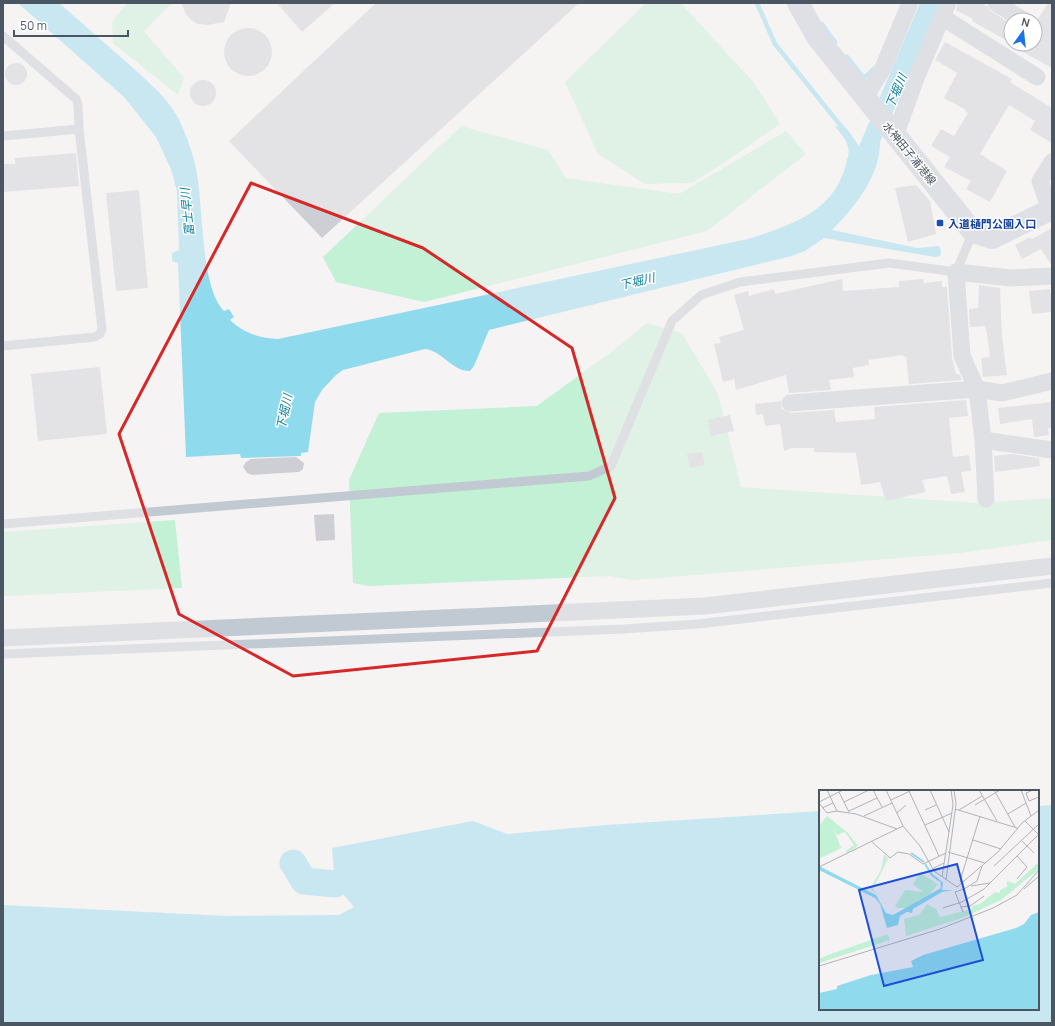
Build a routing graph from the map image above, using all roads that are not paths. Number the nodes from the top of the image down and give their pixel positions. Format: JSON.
{"nodes":[{"id":1,"x":798,"y":3,"type":"edge"},
{"id":2,"x":910,"y":3,"type":"edge"},
{"id":3,"x":996,"y":3,"type":"edge"},
{"id":4,"x":945,"y":10,"type":"edge"},
{"id":5,"x":1010,"y":12,"type":"edge"},
{"id":6,"x":3,"y":36,"type":"edge"},
{"id":7,"x":1037,"y":77,"type":"dead end"},
{"id":8,"x":869,"y":102,"type":"junction"},
{"id":9,"x":79,"y":129,"type":"junction"},
{"id":10,"x":893,"y":133,"type":"junction"},
{"id":11,"x":3,"y":136,"type":"edge"},
{"id":12,"x":1052,"y":162,"type":"edge"},
{"id":13,"x":1051,"y":209,"type":"edge"},
{"id":14,"x":973,"y":232,"type":"junction"},
{"id":15,"x":956,"y":272,"type":"junction"},
{"id":16,"x":1052,"y":276,"type":"edge"},
{"id":17,"x":3,"y":346,"type":"edge"},
{"id":18,"x":1052,"y":381,"type":"edge"},
{"id":19,"x":977,"y":389,"type":"junction"},
{"id":20,"x":790,"y":403,"type":"dead end"},
{"id":21,"x":983,"y":440,"type":"junction"},
{"id":22,"x":1052,"y":450,"type":"edge"},
{"id":23,"x":986,"y":499,"type":"dead end"},
{"id":24,"x":3,"y":524,"type":"edge"},
{"id":25,"x":1052,"y":566,"type":"edge"},
{"id":26,"x":1052,"y":583,"type":"edge"},
{"id":27,"x":3,"y":638,"type":"edge"},
{"id":28,"x":3,"y":654,"type":"edge"}],
"edges":[{"from":1,"to":8,"type":"main road","name":"水神田子浦港線"},
{"from":2,"to":8,"type":"street"},
{"from":3,"to":5,"type":"street"},
{"from":4,"to":7,"type":"street"},
{"from":4,"to":10,"type":"street"},
{"from":6,"to":9,"type":"lane"},
{"from":8,"to":10,"type":"main road","name":"水神田子浦港線"},
{"from":9,"to":11,"type":"lane"},
{"from":9,"to":17,"type":"lane"},
{"from":10,"to":14,"type":"main road","name":"水神田子浦港線"},
{"from":12,"to":13,"type":"street"},
{"from":13,"to":14,"type":"main road"},
{"from":14,"to":15,"type":"lane"},
{"from":15,"to":16,"type":"street"},
{"from":15,"to":19,"type":"street"},
{"from":15,"to":24,"type":"lane"},
{"from":18,"to":19,"type":"street"},
{"from":19,"to":20,"type":"street"},
{"from":19,"to":21,"type":"street"},
{"from":21,"to":22,"type":"street"},
{"from":21,"to":23,"type":"street"},
{"from":25,"to":27,"type":"street"},
{"from":26,"to":28,"type":"lane"}]}
